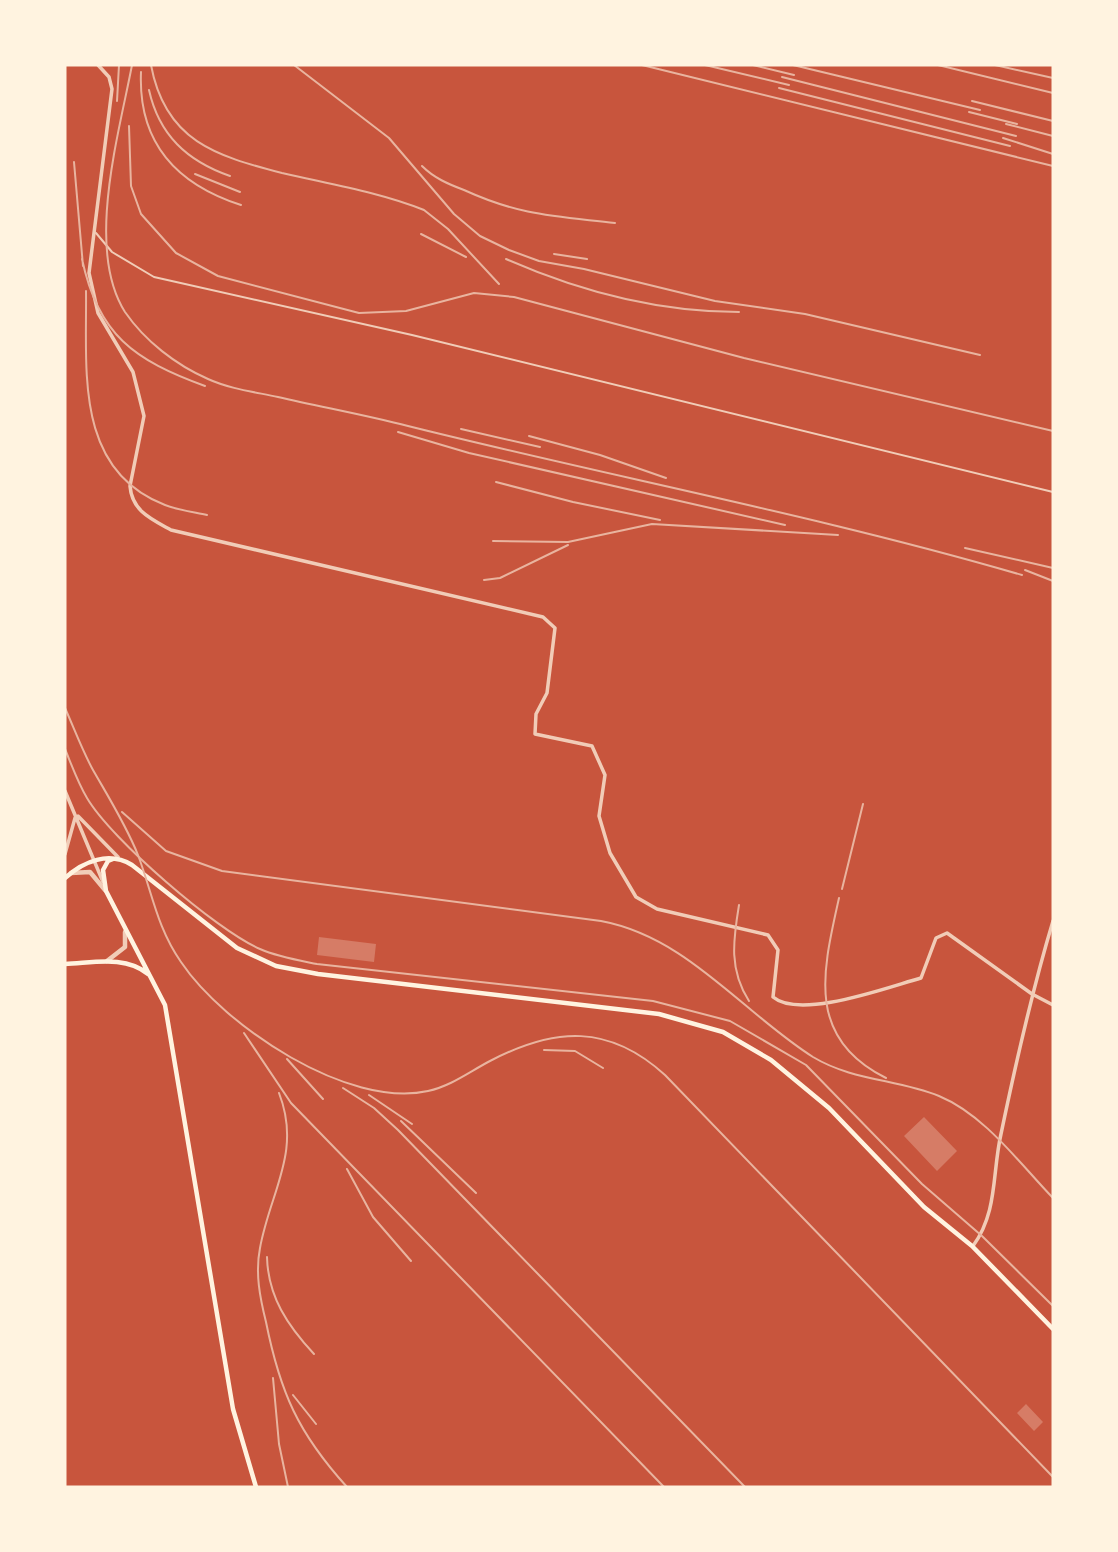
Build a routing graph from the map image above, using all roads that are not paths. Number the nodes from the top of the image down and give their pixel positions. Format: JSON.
{"nodes":[{"id":1,"x":99,"y":65,"type":"edge"},
{"id":2,"x":93,"y":225,"type":"junction"},
{"id":3,"x":1053,"y":492,"type":"edge"},
{"id":4,"x":65,"y":791,"type":"edge"},
{"id":5,"x":73,"y":809,"type":"junction"},
{"id":6,"x":65,"y":854,"type":"edge"},
{"id":7,"x":118,"y":857,"type":"junction"},
{"id":8,"x":95,"y":860,"type":"junction"},
{"id":9,"x":71,"y":873,"type":"junction"},
{"id":10,"x":65,"y":878,"type":"edge"},
{"id":11,"x":106,"y":891,"type":"junction"},
{"id":12,"x":1053,"y":920,"type":"edge"},
{"id":13,"x":125,"y":932,"type":"junction"},
{"id":14,"x":103,"y":963,"type":"junction"},
{"id":15,"x":65,"y":964,"type":"edge"},
{"id":16,"x":154,"y":980,"type":"junction"},
{"id":17,"x":1032,"y":994,"type":"junction"},
{"id":18,"x":1053,"y":1005,"type":"edge"},
{"id":19,"x":972,"y":1247,"type":"junction"},
{"id":20,"x":1053,"y":1329,"type":"edge"},
{"id":21,"x":256,"y":1487,"type":"edge"}],
"edges":[{"from":1,"to":2,"type":"street"},
{"from":2,"to":3,"type":"lane"},
{"from":2,"to":17,"type":"street"},
{"from":4,"to":5,"type":"street"},
{"from":5,"to":6,"type":"street"},
{"from":5,"to":7,"type":"street"},
{"from":5,"to":8,"type":"street"},
{"from":7,"to":8,"type":"main road"},
{"from":7,"to":11,"type":"main road"},
{"from":7,"to":19,"type":"main road"},
{"from":8,"to":9,"type":"main road"},
{"from":8,"to":11,"type":"street"},
{"from":9,"to":10,"type":"main road"},
{"from":9,"to":11,"type":"street"},
{"from":11,"to":13,"type":"main road"},
{"from":12,"to":17,"type":"street"},
{"from":13,"to":14,"type":"street"},
{"from":13,"to":16,"type":"main road"},
{"from":14,"to":15,"type":"main road"},
{"from":14,"to":16,"type":"main road"},
{"from":16,"to":21,"type":"main road"},
{"from":17,"to":18,"type":"street"},
{"from":17,"to":19,"type":"street"},
{"from":19,"to":20,"type":"main road"}]}
